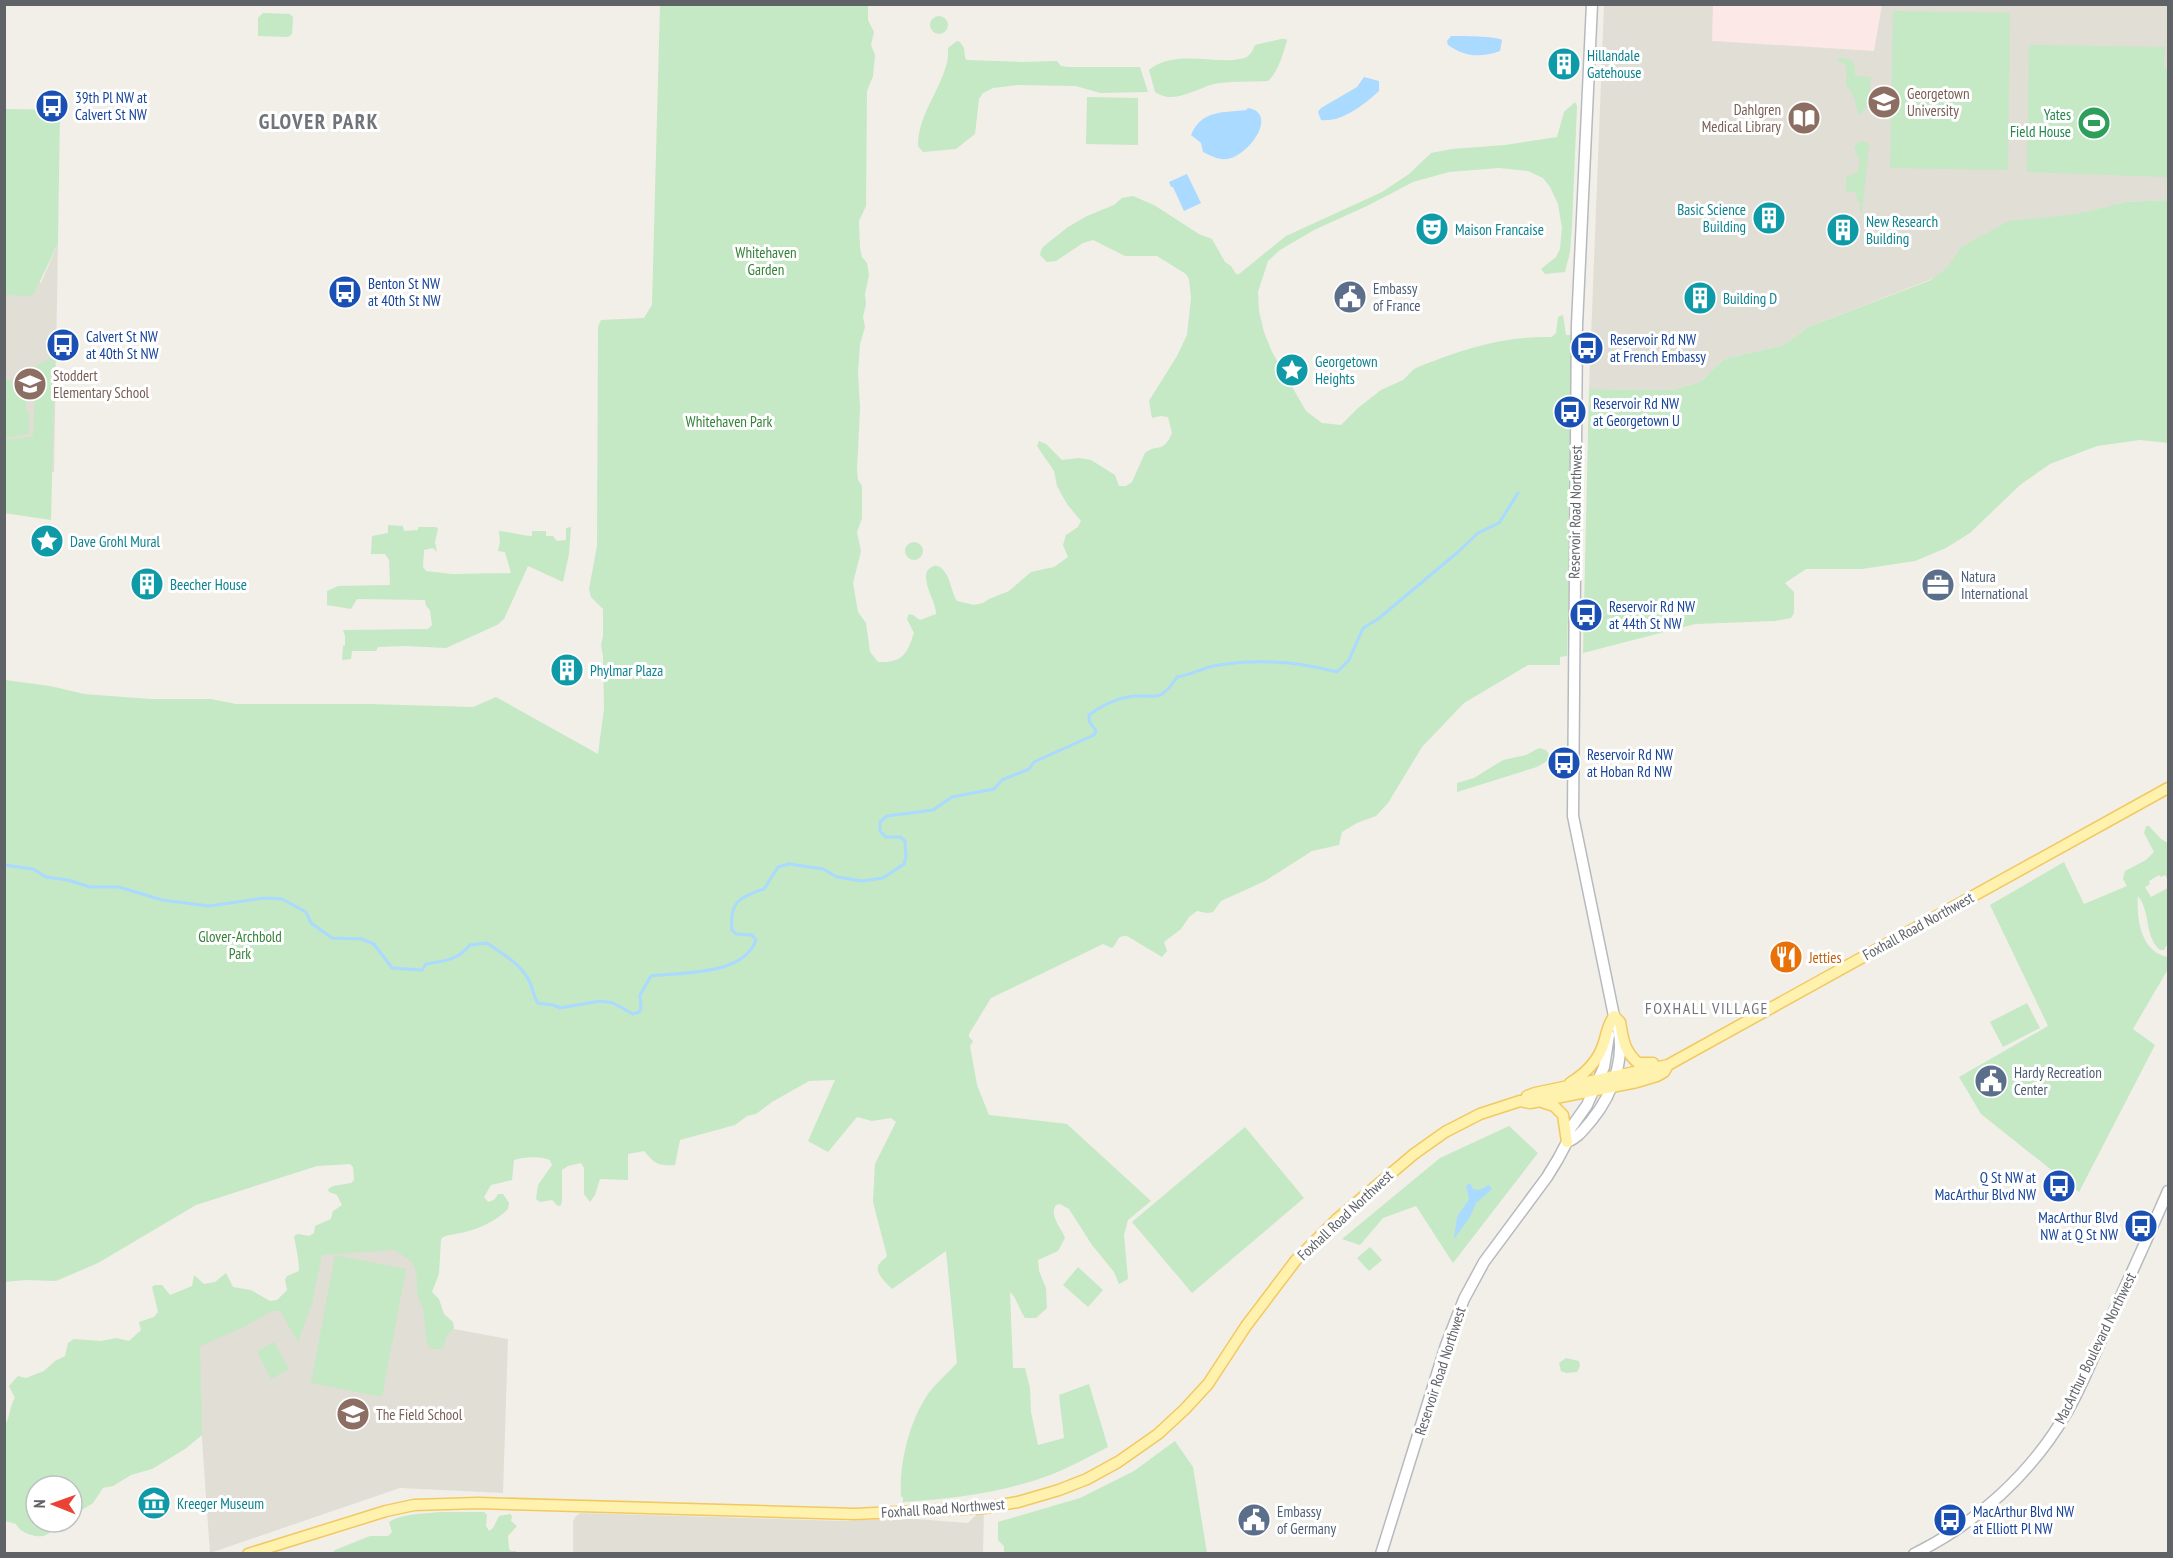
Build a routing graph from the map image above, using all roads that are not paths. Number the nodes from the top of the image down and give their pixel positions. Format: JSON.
{"nodes":[{"id":1,"x":1592,"y":4,"type":"edge"},
{"id":2,"x":2169,"y":788,"type":"edge"},
{"id":3,"x":1614,"y":1016,"type":"junction"},
{"id":4,"x":1668,"y":1065,"type":"junction"},
{"id":5,"x":1614,"y":1082,"type":"junction"},
{"id":6,"x":1596,"y":1085,"type":"junction"},
{"id":7,"x":1564,"y":1087,"type":"junction"},
{"id":8,"x":1525,"y":1101,"type":"junction"},
{"id":9,"x":1539,"y":1101,"type":"junction"},
{"id":10,"x":1567,"y":1142,"type":"junction"},
{"id":11,"x":2169,"y":1191,"type":"edge"},
{"id":12,"x":248,"y":1554,"type":"edge"},
{"id":13,"x":1381,"y":1554,"type":"edge"},
{"id":14,"x":1914,"y":1554,"type":"edge"}],
"edges":[{"from":1,"to":3,"type":"main road","name":"Reservoir Road Northwest"},
{"from":2,"to":4,"type":"main road","name":"Foxhall Road Northwest"},
{"from":3,"to":4,"type":"main road"},
{"from":3,"to":5,"type":"main road","name":"Reservoir Road Northwest"},
{"from":3,"to":6,"type":"main road","name":"Reservoir Road Northwest"},
{"from":3,"to":7,"type":"main road"},
{"from":4,"to":5,"type":"main road","name":"Foxhall Road Northwest"},
{"from":5,"to":6,"type":"main road","name":"Foxhall Road Northwest"},
{"from":5,"to":10,"type":"main road","name":"Reservoir Road Northwest"},
{"from":6,"to":7,"type":"main road","name":"Foxhall Road Northwest"},
{"from":6,"to":9,"type":"main road","name":"Foxhall Road Northwest"},
{"from":6,"to":10,"type":"main road","name":"Reservoir Road Northwest"},
{"from":7,"to":8,"type":"main road","name":"Foxhall Road Northwest"},
{"from":8,"to":9,"type":"main road","name":"Foxhall Road Northwest"},
{"from":8,"to":12,"type":"main road","name":"Foxhall Road Northwest"},
{"from":9,"to":10,"type":"main road"},
{"from":10,"to":13,"type":"main road","name":"Reservoir Road Northwest"},
{"from":11,"to":14,"type":"main road","name":"MacArthur Boulevard Northwest"}]}
